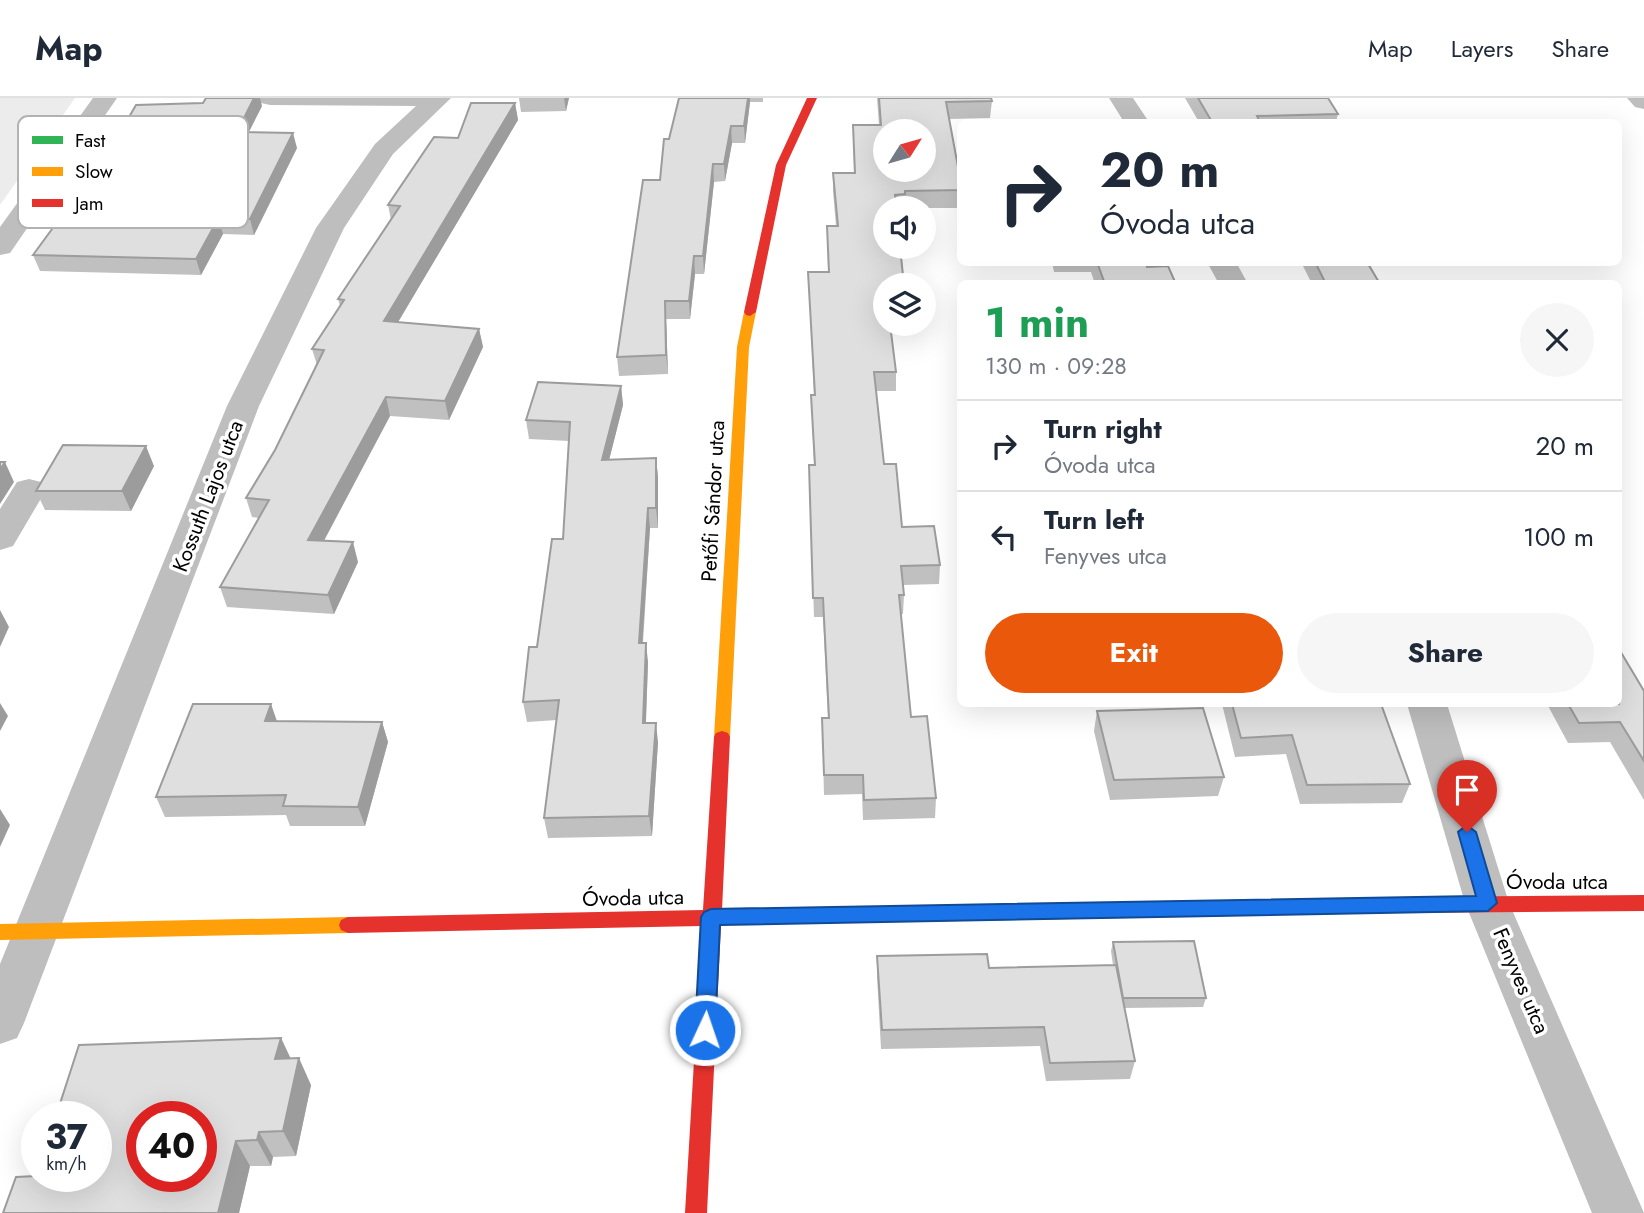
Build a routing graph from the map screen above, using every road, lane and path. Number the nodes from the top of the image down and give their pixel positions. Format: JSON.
{"nodes":[{"id":1,"x":105,"y":98,"type":"edge"},
{"id":2,"x":271,"y":98,"type":"edge"},
{"id":3,"x":439,"y":98,"type":"edge"},
{"id":4,"x":812,"y":98,"type":"edge"},
{"id":5,"x":1121,"y":98,"type":"edge"},
{"id":6,"x":1639,"y":98,"type":"edge"},
{"id":7,"x":1644,"y":102,"type":"edge"},
{"id":8,"x":92,"y":116,"type":"edge"},
{"id":9,"x":1134,"y":119,"type":"edge"},
{"id":10,"x":18,"y":221,"type":"edge"},
{"id":11,"x":0,"y":247,"type":"edge"},
{"id":12,"x":29,"y":490,"type":"dead end"},
{"id":13,"x":0,"y":538,"type":"edge"},
{"id":14,"x":1428,"y":707,"type":"edge"},
{"id":15,"x":1488,"y":903,"type":"junction"},
{"id":16,"x":1644,"y":903,"type":"edge"},
{"id":17,"x":711,"y":917,"type":"junction"},
{"id":18,"x":19,"y":931,"type":"edge"},
{"id":19,"x":0,"y":1023,"type":"edge"},
{"id":20,"x":696,"y":1213,"type":"edge"},
{"id":21,"x":1618,"y":1213,"type":"edge"}],
"edges":[{"from":1,"to":8,"type":"street"},
{"from":2,"to":3,"type":"street"},
{"from":3,"to":18,"type":"street","name":"Kossuth Lajos utca"},
{"from":4,"to":17,"type":"street","name":"Petőfi Sándor utca"},
{"from":5,"to":9,"type":"street"},
{"from":6,"to":7,"type":"street"},
{"from":10,"to":11,"type":"street"},
{"from":12,"to":13,"type":"street"},
{"from":14,"to":15,"type":"street","name":"Fenyves utca"},
{"from":15,"to":16,"type":"street","name":"Óvoda utca"},
{"from":15,"to":17,"type":"street","name":"Óvoda utca"},
{"from":15,"to":21,"type":"street","name":"Fenyves utca"},
{"from":17,"to":18,"type":"street","name":"Óvoda utca"},
{"from":17,"to":20,"type":"street","name":"Petőfi Sándor utca"},
{"from":18,"to":19,"type":"street","name":"Kossuth Lajos utca"}]}
